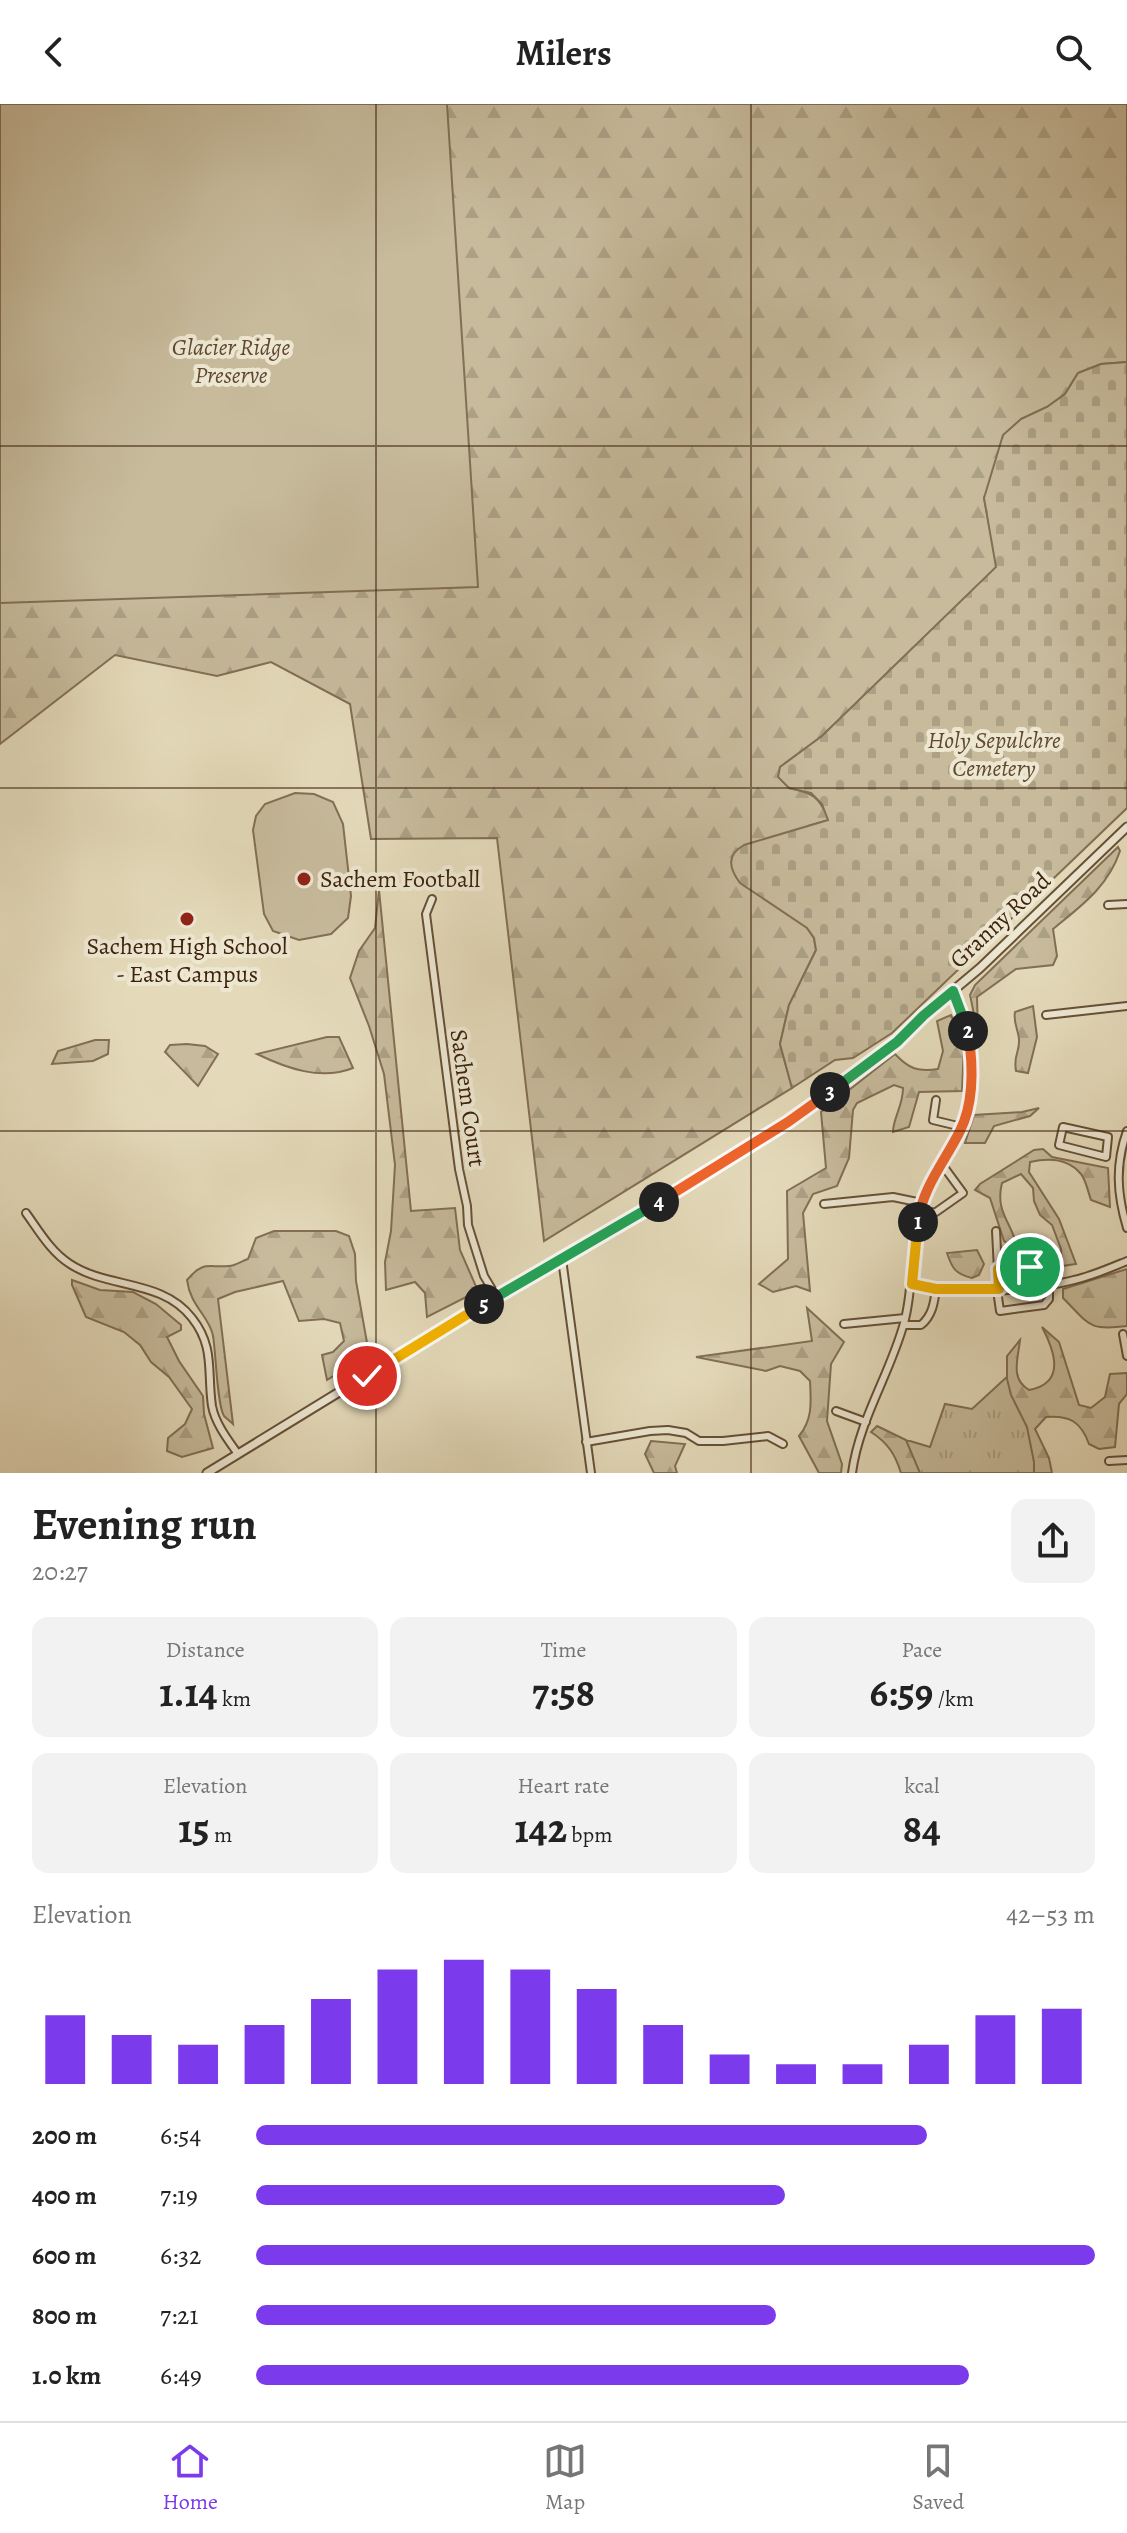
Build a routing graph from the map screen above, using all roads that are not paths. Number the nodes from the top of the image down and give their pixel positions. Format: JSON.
{"nodes":[{"id":1,"x":1126,"y":832,"type":"edge"},
{"id":2,"x":432,"y":899,"type":"dead end"},
{"id":3,"x":1127,"y":904,"type":"edge"},
{"id":4,"x":1108,"y":905,"type":"dead end"},
{"id":5,"x":953,"y":991,"type":"junction"},
{"id":6,"x":1127,"y":1006,"type":"edge"},
{"id":7,"x":1046,"y":1015,"type":"dead end"},
{"id":8,"x":936,"y":1100,"type":"dead end"},
{"id":9,"x":962,"y":1127,"type":"junction"},
{"id":10,"x":1127,"y":1131,"type":"edge"},
{"id":11,"x":1106,"y":1157,"type":"junction"},
{"id":12,"x":1119,"y":1161,"type":"junction"},
{"id":13,"x":941,"y":1163,"type":"junction"},
{"id":14,"x":922,"y":1203,"type":"junction"},
{"id":15,"x":824,"y":1204,"type":"dead end"},
{"id":16,"x":1124,"y":1208,"type":"edge"},
{"id":17,"x":26,"y":1213,"type":"dead end"},
{"id":18,"x":919,"y":1213,"type":"junction"},
{"id":19,"x":1127,"y":1228,"type":"edge"},
{"id":20,"x":996,"y":1231,"type":"dead end"},
{"id":21,"x":562,"y":1259,"type":"junction"},
{"id":22,"x":1127,"y":1261,"type":"edge"},
{"id":23,"x":1030,"y":1267,"type":"dead end"},
{"id":24,"x":998,"y":1269,"type":"junction"},
{"id":25,"x":912,"y":1284,"type":"junction"},
{"id":26,"x":1049,"y":1285,"type":"junction"},
{"id":27,"x":936,"y":1289,"type":"junction"},
{"id":28,"x":998,"y":1290,"type":"junction"},
{"id":29,"x":496,"y":1296,"type":"junction"},
{"id":30,"x":905,"y":1321,"type":"junction"},
{"id":31,"x":844,"y":1324,"type":"dead end"},
{"id":32,"x":1123,"y":1334,"type":"dead end"},
{"id":33,"x":1127,"y":1356,"type":"edge"},
{"id":34,"x":836,"y":1411,"type":"dead end"},
{"id":35,"x":866,"y":1422,"type":"junction"},
{"id":36,"x":586,"y":1442,"type":"junction"},
{"id":37,"x":783,"y":1444,"type":"dead end"},
{"id":38,"x":238,"y":1454,"type":"junction"},
{"id":39,"x":1127,"y":1460,"type":"edge"},
{"id":40,"x":1109,"y":1461,"type":"dead end"},
{"id":41,"x":207,"y":1473,"type":"edge"},
{"id":42,"x":591,"y":1473,"type":"edge"},
{"id":43,"x":852,"y":1473,"type":"edge"}],
"edges":[{"from":1,"to":5,"type":"street","name":"Granny Road"},
{"from":2,"to":29,"type":"street","name":"Sachem Court"},
{"from":3,"to":4,"type":"street"},
{"from":5,"to":9,"type":"street"},
{"from":5,"to":21,"type":"street","name":"Granny Road"},
{"from":6,"to":7,"type":"street"},
{"from":8,"to":9,"type":"street"},
{"from":9,"to":13,"type":"street"},
{"from":10,"to":12,"type":"street"},
{"from":11,"to":11,"type":"street"},
{"from":11,"to":12,"type":"street"},
{"from":12,"to":16,"type":"street"},
{"from":13,"to":14,"type":"street"},
{"from":13,"to":18,"type":"street"},
{"from":14,"to":15,"type":"street"},
{"from":14,"to":18,"type":"street"},
{"from":16,"to":19,"type":"street"},
{"from":17,"to":38,"type":"street"},
{"from":18,"to":25,"type":"street"},
{"from":20,"to":24,"type":"street"},
{"from":21,"to":29,"type":"street","name":"Granny Road"},
{"from":21,"to":36,"type":"street"},
{"from":22,"to":26,"type":"street"},
{"from":23,"to":24,"type":"street"},
{"from":24,"to":28,"type":"street"},
{"from":25,"to":27,"type":"street"},
{"from":25,"to":30,"type":"street"},
{"from":26,"to":28,"type":"street"},
{"from":26,"to":28,"type":"street"},
{"from":27,"to":28,"type":"street"},
{"from":27,"to":30,"type":"street"},
{"from":29,"to":38,"type":"street","name":"Granny Road"},
{"from":30,"to":31,"type":"street"},
{"from":30,"to":35,"type":"street"},
{"from":32,"to":33,"type":"street"},
{"from":34,"to":35,"type":"street"},
{"from":35,"to":43,"type":"street"},
{"from":36,"to":37,"type":"street"},
{"from":36,"to":42,"type":"street"},
{"from":38,"to":41,"type":"street","name":"Granny Road"},
{"from":39,"to":40,"type":"street"}]}
